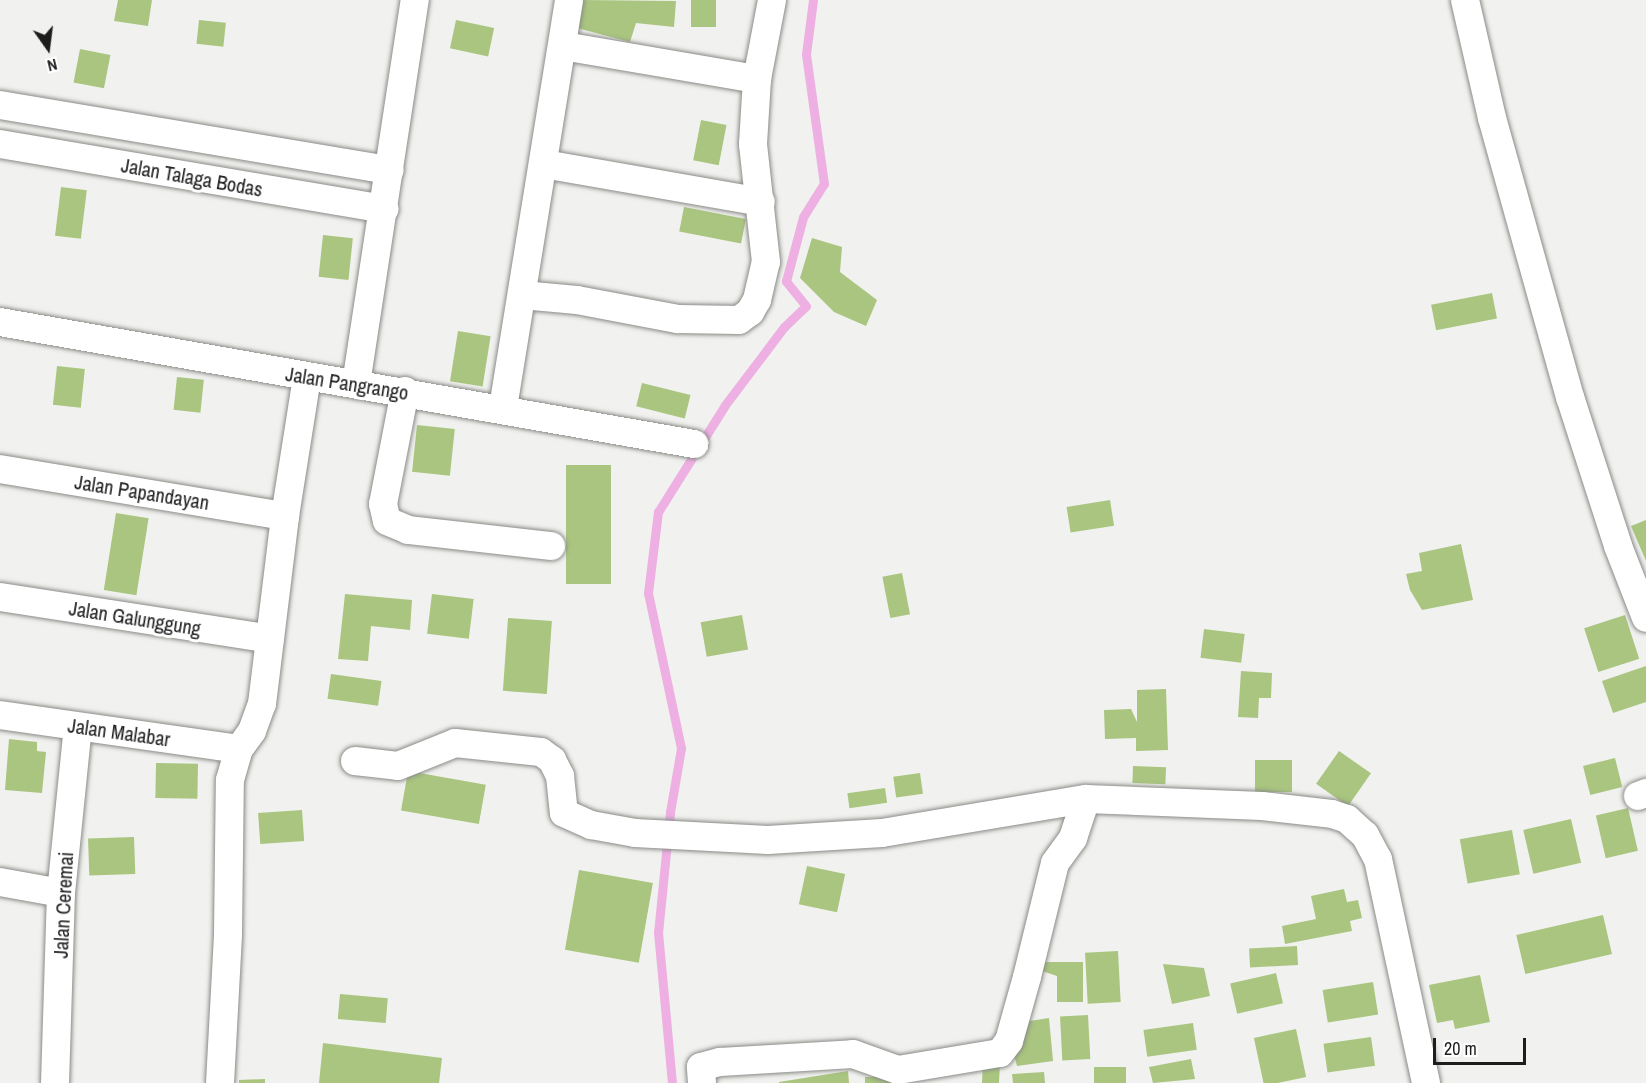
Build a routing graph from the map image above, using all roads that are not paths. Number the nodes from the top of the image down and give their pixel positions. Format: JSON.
{"nodes":[{"id":1,"x":416,"y":0,"type":"edge"},
{"id":2,"x":569,"y":0,"type":"edge"},
{"id":3,"x":772,"y":0,"type":"edge"},
{"id":4,"x":1465,"y":0,"type":"edge"},
{"id":5,"x":563,"y":46,"type":"junction"},
{"id":6,"x":757,"y":79,"type":"junction"},
{"id":7,"x":0,"y":105,"type":"edge"},
{"id":8,"x":194,"y":139,"type":"junction"},
{"id":9,"x":0,"y":144,"type":"edge"},
{"id":10,"x":544,"y":164,"type":"junction"},
{"id":11,"x":390,"y":170,"type":"junction"},
{"id":12,"x":190,"y":177,"type":"junction"},
{"id":13,"x":761,"y":202,"type":"junction"},
{"id":14,"x":385,"y":209,"type":"junction"},
{"id":15,"x":522,"y":295,"type":"junction"},
{"id":16,"x":0,"y":322,"type":"edge"},
{"id":17,"x":308,"y":377,"type":"junction"},
{"id":18,"x":356,"y":384,"type":"junction"},
{"id":19,"x":405,"y":391,"type":"junction"},
{"id":20,"x":503,"y":408,"type":"junction"},
{"id":21,"x":694,"y":444,"type":"dead end"},
{"id":22,"x":0,"y":469,"type":"edge"},
{"id":23,"x":285,"y":516,"type":"junction"},
{"id":24,"x":551,"y":546,"type":"dead end"},
{"id":25,"x":0,"y":597,"type":"edge"},
{"id":26,"x":1646,"y":618,"type":"edge"},
{"id":27,"x":270,"y":639,"type":"junction"},
{"id":28,"x":0,"y":714,"type":"edge"},
{"id":29,"x":78,"y":727,"type":"junction"},
{"id":30,"x":239,"y":749,"type":"junction"},
{"id":31,"x":355,"y":761,"type":"dead end"},
{"id":32,"x":1086,"y":799,"type":"junction"},
{"id":33,"x":0,"y":882,"type":"edge"},
{"id":34,"x":61,"y":893,"type":"junction"},
{"id":35,"x":55,"y":1083,"type":"edge"},
{"id":36,"x":220,"y":1083,"type":"edge"},
{"id":37,"x":702,"y":1083,"type":"edge"},
{"id":38,"x":1426,"y":1083,"type":"edge"}],
"edges":[{"from":1,"to":11,"type":"street"},
{"from":2,"to":5,"type":"street"},
{"from":3,"to":6,"type":"street"},
{"from":4,"to":26,"type":"street"},
{"from":5,"to":6,"type":"street"},
{"from":5,"to":10,"type":"street"},
{"from":6,"to":13,"type":"street"},
{"from":7,"to":8,"type":"street"},
{"from":8,"to":11,"type":"street"},
{"from":8,"to":12,"type":"street"},
{"from":9,"to":12,"type":"street","name":"Jalan Talaga Bodas"},
{"from":10,"to":13,"type":"street"},
{"from":10,"to":15,"type":"street"},
{"from":11,"to":14,"type":"street"},
{"from":12,"to":14,"type":"street","name":"Jalan Talaga Bodas"},
{"from":13,"to":15,"type":"street"},
{"from":14,"to":18,"type":"street"},
{"from":15,"to":20,"type":"street"},
{"from":16,"to":17,"type":"street","name":"Jalan Pangrango"},
{"from":17,"to":18,"type":"street","name":"Jalan Pangrango"},
{"from":17,"to":23,"type":"street"},
{"from":18,"to":19,"type":"street","name":"Jalan Pangrango"},
{"from":19,"to":20,"type":"street","name":"Jalan Pangrango"},
{"from":19,"to":24,"type":"street"},
{"from":20,"to":21,"type":"street","name":"Jalan Pangrango"},
{"from":22,"to":23,"type":"street","name":"Jalan Papandayan"},
{"from":23,"to":27,"type":"street"},
{"from":25,"to":27,"type":"street","name":"Jalan Galunggung"},
{"from":27,"to":30,"type":"street"},
{"from":28,"to":29,"type":"street","name":"Jalan Malabar"},
{"from":29,"to":30,"type":"street","name":"Jalan Malabar"},
{"from":29,"to":34,"type":"street","name":"Jalan Ceremai"},
{"from":30,"to":36,"type":"street"},
{"from":31,"to":32,"type":"street"},
{"from":32,"to":37,"type":"street"},
{"from":32,"to":38,"type":"street"},
{"from":33,"to":34,"type":"street"},
{"from":34,"to":35,"type":"street","name":"Jalan Ceremai"}]}
